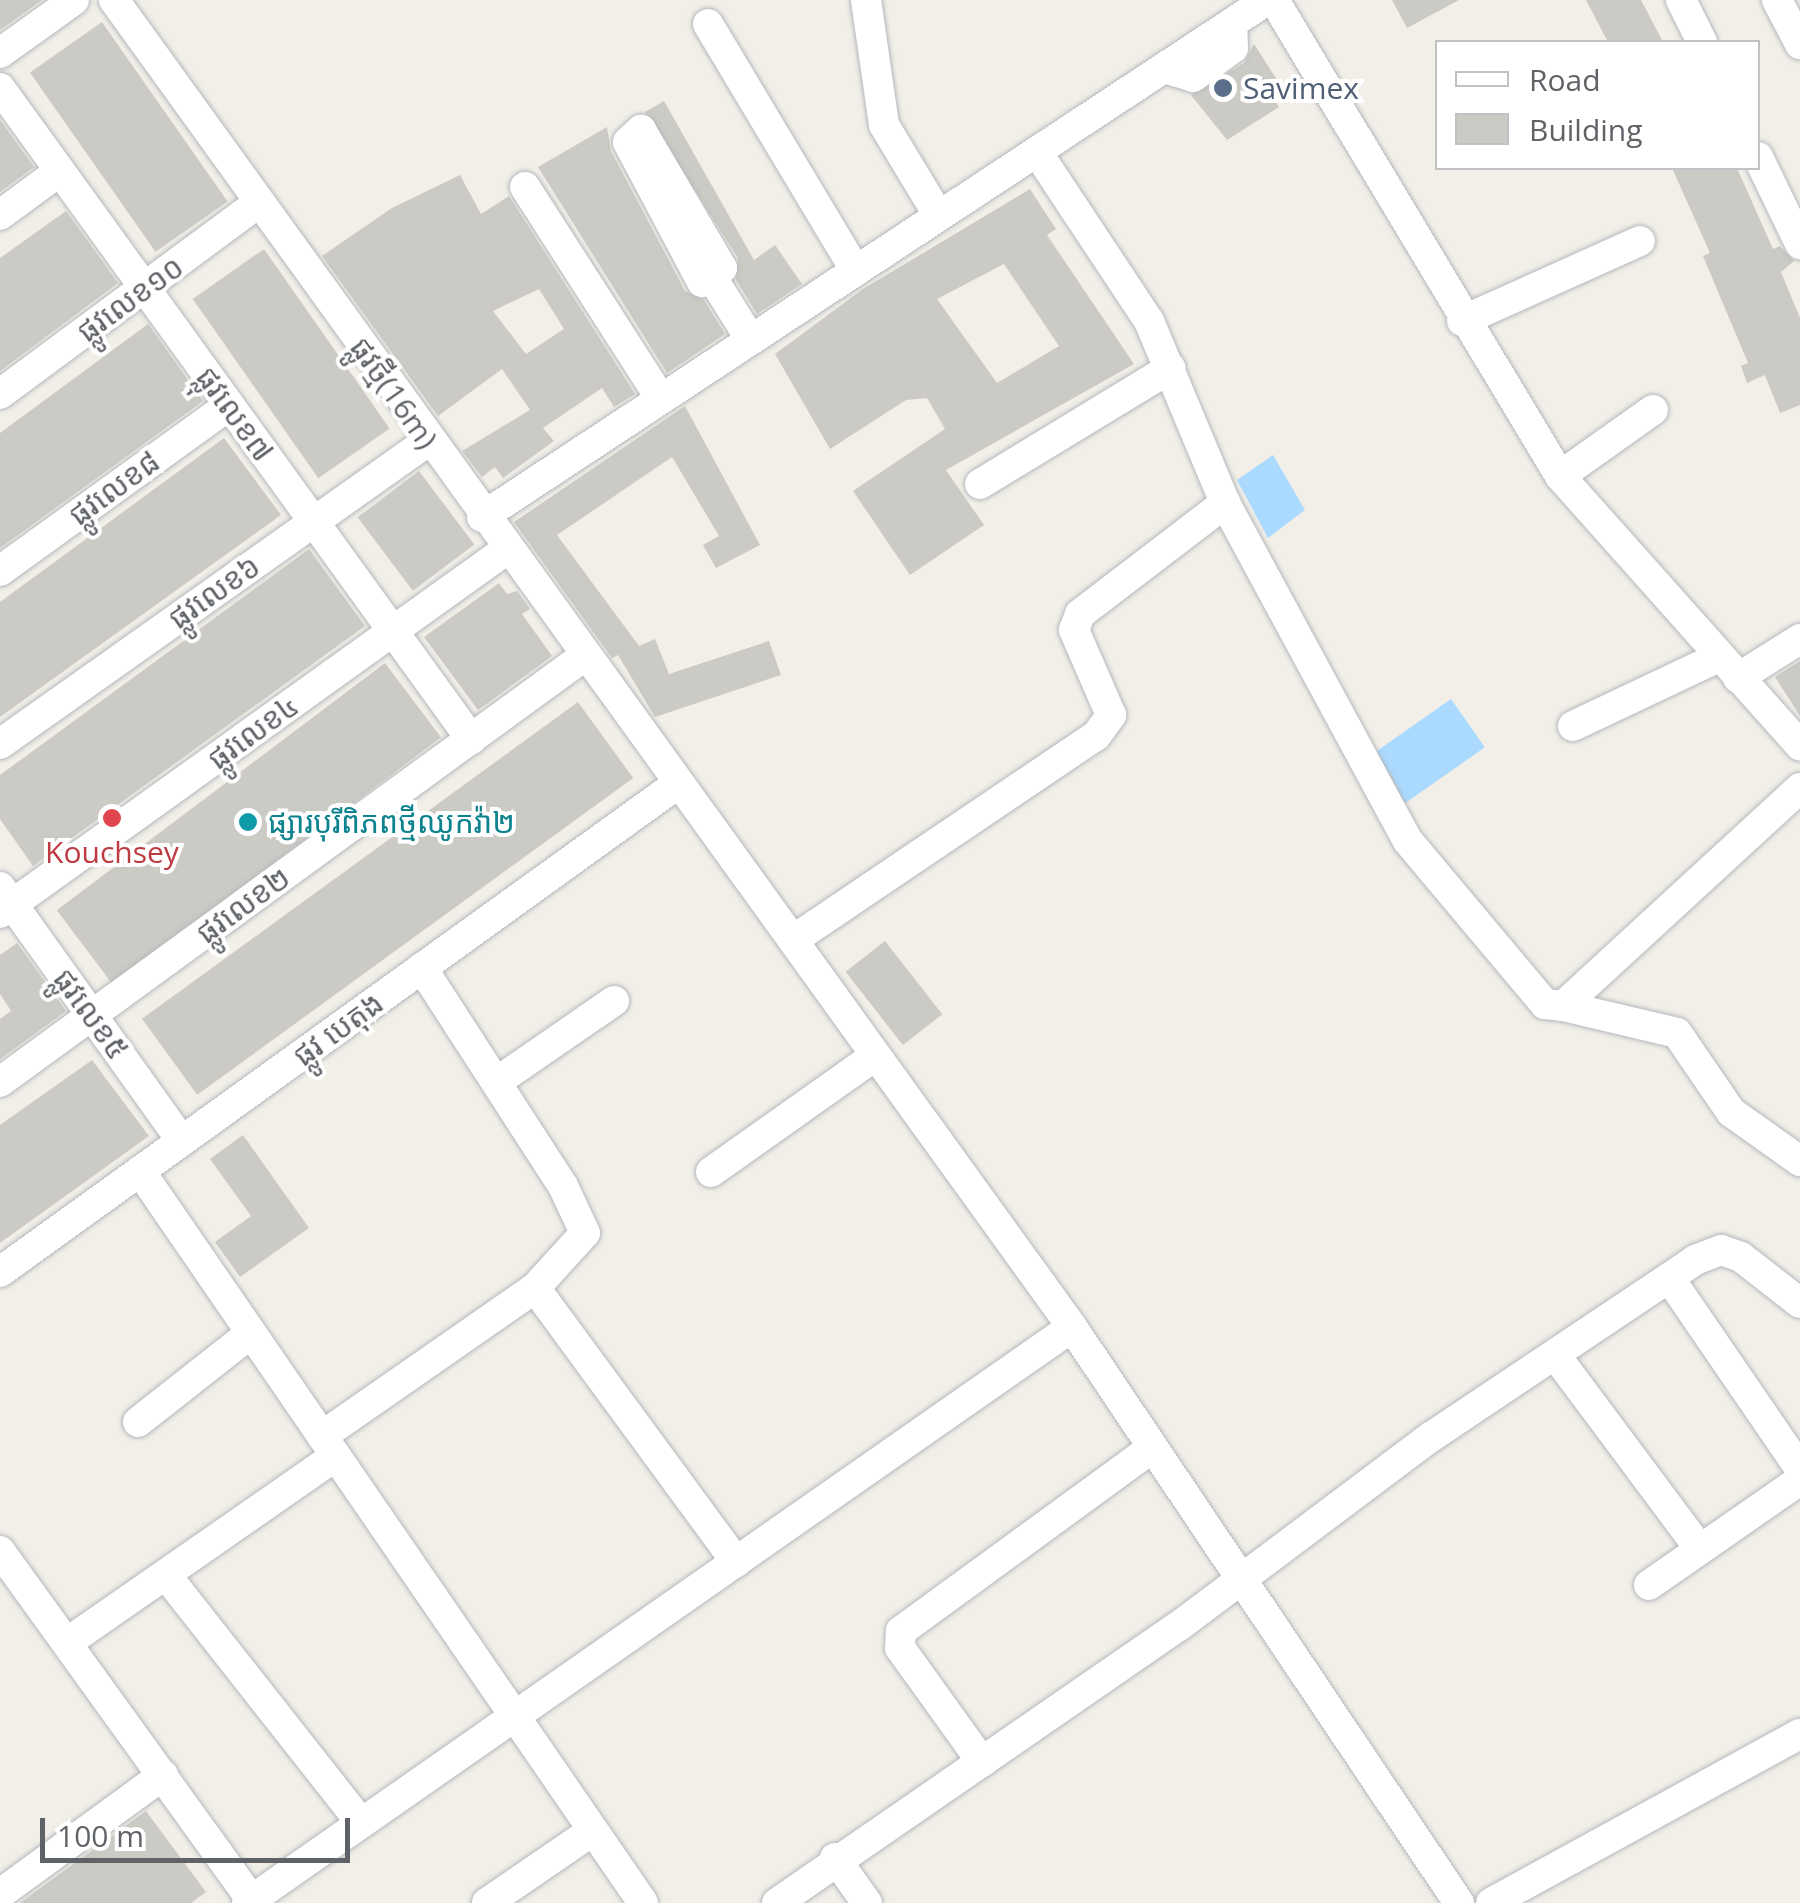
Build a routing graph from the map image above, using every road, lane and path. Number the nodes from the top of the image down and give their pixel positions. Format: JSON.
{"nodes":[{"id":1,"x":74,"y":0,"type":"edge"},
{"id":2,"x":114,"y":0,"type":"edge"},
{"id":3,"x":866,"y":0,"type":"edge"},
{"id":4,"x":1270,"y":0,"type":"edge"},
{"id":5,"x":1681,"y":0,"type":"edge"},
{"id":6,"x":1777,"y":0,"type":"edge"},
{"id":7,"x":708,"y":24,"type":"dead end"},
{"id":8,"x":1701,"y":40,"type":"edge"},
{"id":9,"x":1800,"y":44,"type":"edge"},
{"id":10,"x":0,"y":53,"type":"edge"},
{"id":11,"x":0,"y":88,"type":"edge"},
{"id":12,"x":1037,"y":152,"type":"junction"},
{"id":13,"x":1760,"y":161,"type":"edge"},
{"id":14,"x":60,"y":172,"type":"junction"},
{"id":15,"x":525,"y":187,"type":"dead end"},
{"id":16,"x":258,"y":203,"type":"junction"},
{"id":17,"x":0,"y":215,"type":"edge"},
{"id":18,"x":939,"y":216,"type":"junction"},
{"id":19,"x":1640,"y":241,"type":"dead end"},
{"id":20,"x":1800,"y":244,"type":"edge"},
{"id":21,"x":856,"y":271,"type":"junction"},
{"id":22,"x":711,"y":276,"type":"dead end"},
{"id":23,"x":145,"y":289,"type":"junction"},
{"id":24,"x":1462,"y":321,"type":"junction"},
{"id":25,"x":751,"y":340,"type":"junction"},
{"id":26,"x":1172,"y":368,"type":"junction"},
{"id":27,"x":0,"y":394,"type":"edge"},
{"id":28,"x":661,"y":400,"type":"junction"},
{"id":29,"x":229,"y":405,"type":"junction"},
{"id":30,"x":1652,"y":410,"type":"dead end"},
{"id":31,"x":428,"y":441,"type":"junction"},
{"id":32,"x":1560,"y":476,"type":"junction"},
{"id":33,"x":980,"y":484,"type":"dead end"},
{"id":34,"x":1225,"y":503,"type":"junction"},
{"id":35,"x":482,"y":517,"type":"junction"},
{"id":36,"x":314,"y":522,"type":"junction"},
{"id":37,"x":506,"y":550,"type":"junction"},
{"id":38,"x":0,"y":571,"type":"edge"},
{"id":39,"x":393,"y":632,"type":"junction"},
{"id":40,"x":1800,"y":639,"type":"edge"},
{"id":41,"x":582,"y":657,"type":"junction"},
{"id":42,"x":1727,"y":668,"type":"junction"},
{"id":43,"x":1573,"y":726,"type":"dead end"},
{"id":44,"x":471,"y":739,"type":"junction"},
{"id":45,"x":0,"y":744,"type":"edge"},
{"id":46,"x":1800,"y":745,"type":"edge"},
{"id":47,"x":676,"y":786,"type":"junction"},
{"id":48,"x":1800,"y":788,"type":"edge"},
{"id":49,"x":4,"y":901,"type":"edge"},
{"id":50,"x":793,"y":940,"type":"junction"},
{"id":51,"x":422,"y":968,"type":"junction"},
{"id":52,"x":614,"y":1001,"type":"dead end"},
{"id":53,"x":1563,"y":1006,"type":"junction"},
{"id":54,"x":92,"y":1016,"type":"junction"},
{"id":55,"x":875,"y":1056,"type":"junction"},
{"id":56,"x":498,"y":1081,"type":"junction"},
{"id":57,"x":0,"y":1082,"type":"edge"},
{"id":58,"x":182,"y":1141,"type":"junction"},
{"id":59,"x":1800,"y":1161,"type":"edge"},
{"id":60,"x":140,"y":1171,"type":"junction"},
{"id":61,"x":711,"y":1172,"type":"dead end"},
{"id":62,"x":0,"y":1272,"type":"edge"},
{"id":63,"x":1670,"y":1279,"type":"junction"},
{"id":64,"x":535,"y":1288,"type":"junction"},
{"id":65,"x":1800,"y":1303,"type":"edge"},
{"id":66,"x":1072,"y":1327,"type":"junction"},
{"id":67,"x":251,"y":1333,"type":"junction"},
{"id":68,"x":1556,"y":1356,"type":"junction"},
{"id":69,"x":138,"y":1422,"type":"dead end"},
{"id":70,"x":329,"y":1446,"type":"junction"},
{"id":71,"x":1151,"y":1449,"type":"junction"},
{"id":72,"x":1800,"y":1469,"type":"edge"},
{"id":73,"x":1800,"y":1480,"type":"edge"},
{"id":74,"x":1699,"y":1548,"type":"junction"},
{"id":75,"x":0,"y":1551,"type":"edge"},
{"id":76,"x":736,"y":1562,"type":"junction"},
{"id":77,"x":166,"y":1576,"type":"junction"},
{"id":78,"x":1239,"y":1578,"type":"junction"},
{"id":79,"x":1649,"y":1585,"type":"dead end"},
{"id":80,"x":68,"y":1642,"type":"junction"},
{"id":81,"x":514,"y":1717,"type":"junction"},
{"id":82,"x":1800,"y":1734,"type":"edge"},
{"id":83,"x":982,"y":1762,"type":"junction"},
{"id":84,"x":163,"y":1775,"type":"junction"},
{"id":85,"x":361,"y":1823,"type":"junction"},
{"id":86,"x":592,"y":1830,"type":"junction"},
{"id":87,"x":835,"y":1858,"type":"junction"},
{"id":88,"x":0,"y":1894,"type":"edge"},
{"id":89,"x":251,"y":1902,"type":"edge"},
{"id":90,"x":488,"y":1903,"type":"edge"},
{"id":91,"x":643,"y":1903,"type":"edge"},
{"id":92,"x":777,"y":1903,"type":"edge"},
{"id":93,"x":867,"y":1903,"type":"edge"},
{"id":94,"x":1459,"y":1903,"type":"edge"},
{"id":95,"x":1490,"y":1903,"type":"edge"}],
"edges":[{"from":1,"to":10,"type":"street"},
{"from":2,"to":16,"type":"street","name":"ផ្លូវថ្មី(16m)"},
{"from":3,"to":18,"type":"street"},
{"from":4,"to":12,"type":"street"},
{"from":4,"to":24,"type":"street"},
{"from":5,"to":8,"type":"street"},
{"from":6,"to":9,"type":"street"},
{"from":7,"to":21,"type":"street"},
{"from":11,"to":14,"type":"street","name":"ផ្លុវលេខ៧"},
{"from":12,"to":18,"type":"street"},
{"from":12,"to":26,"type":"street"},
{"from":13,"to":20,"type":"street"},
{"from":14,"to":17,"type":"street"},
{"from":14,"to":23,"type":"street","name":"ផ្លុវលេខ៧"},
{"from":15,"to":28,"type":"street"},
{"from":16,"to":23,"type":"street","name":"ផ្លូវលេខ១០"},
{"from":16,"to":31,"type":"street","name":"ផ្លូវថ្មី(16m)"},
{"from":18,"to":21,"type":"street"},
{"from":19,"to":24,"type":"street"},
{"from":21,"to":25,"type":"street"},
{"from":22,"to":25,"type":"street"},
{"from":23,"to":27,"type":"street","name":"ផ្លូវលេខ១០"},
{"from":23,"to":29,"type":"street","name":"ផ្លុវលេខ៧"},
{"from":24,"to":32,"type":"street"},
{"from":25,"to":28,"type":"street"},
{"from":26,"to":33,"type":"street"},
{"from":26,"to":34,"type":"street"},
{"from":28,"to":35,"type":"street"},
{"from":29,"to":36,"type":"street","name":"ផ្លុវលេខ៧"},
{"from":29,"to":38,"type":"street","name":"ផ្លូវលេខ៨"},
{"from":30,"to":32,"type":"street"},
{"from":31,"to":35,"type":"street","name":"ផ្លូវថ្មី(16m)"},
{"from":31,"to":36,"type":"street","name":"ផ្លូវលេខ៦"},
{"from":32,"to":42,"type":"street"},
{"from":34,"to":50,"type":"street"},
{"from":34,"to":53,"type":"street"},
{"from":35,"to":37,"type":"street","name":"ផ្លូវថ្មី(16m)"},
{"from":36,"to":39,"type":"street","name":"ផ្លុវលេខ៧"},
{"from":36,"to":45,"type":"street","name":"ផ្លូវលេខ៦"},
{"from":37,"to":39,"type":"street","name":"ផ្លូវលេខ៤"},
{"from":37,"to":41,"type":"street","name":"ផ្លូវថ្មី(16m)"},
{"from":39,"to":44,"type":"street","name":"ផ្លុវលេខ៧"},
{"from":39,"to":49,"type":"street","name":"ផ្លូវលេខ៤"},
{"from":40,"to":42,"type":"street"},
{"from":41,"to":44,"type":"street","name":"ផ្លូវលេខ២"},
{"from":41,"to":47,"type":"street","name":"ផ្លូវថ្មី(16m)"},
{"from":42,"to":43,"type":"street"},
{"from":42,"to":46,"type":"street"},
{"from":44,"to":54,"type":"street","name":"ផ្លូវលេខ២"},
{"from":47,"to":50,"type":"street","name":"ផ្លូវថ្មី(16m)"},
{"from":47,"to":51,"type":"street","name":"ផ្លូវ បេតុង"},
{"from":48,"to":53,"type":"street"},
{"from":49,"to":54,"type":"street","name":"ផ្លូវលេខ៥"},
{"from":50,"to":55,"type":"street","name":"ផ្លូវថ្មី(16m)"},
{"from":51,"to":56,"type":"street"},
{"from":51,"to":58,"type":"street","name":"ផ្លូវ បេតុង"},
{"from":52,"to":56,"type":"street"},
{"from":53,"to":59,"type":"street"},
{"from":54,"to":57,"type":"street","name":"ផ្លូវលេខ២"},
{"from":54,"to":58,"type":"street","name":"ផ្លូវលេខ៥"},
{"from":55,"to":61,"type":"street"},
{"from":55,"to":66,"type":"street","name":"ផ្លូវថ្មី(16m)"},
{"from":56,"to":64,"type":"street"},
{"from":58,"to":60,"type":"street","name":"ផ្លូវ បេតុង"},
{"from":60,"to":62,"type":"street","name":"ផ្លូវ បេតុង"},
{"from":60,"to":67,"type":"street"},
{"from":63,"to":65,"type":"street"},
{"from":63,"to":68,"type":"street"},
{"from":63,"to":72,"type":"street"},
{"from":64,"to":70,"type":"street"},
{"from":64,"to":76,"type":"street"},
{"from":66,"to":71,"type":"street","name":"ផ្លូវថ្មី(16m)"},
{"from":66,"to":76,"type":"street"},
{"from":67,"to":69,"type":"street"},
{"from":67,"to":70,"type":"street"},
{"from":68,"to":74,"type":"street"},
{"from":68,"to":78,"type":"street"},
{"from":70,"to":77,"type":"street"},
{"from":70,"to":81,"type":"street"},
{"from":71,"to":78,"type":"street","name":"ផ្លូវថ្មី(16m)"},
{"from":71,"to":83,"type":"street"},
{"from":73,"to":74,"type":"street"},
{"from":74,"to":79,"type":"street"},
{"from":75,"to":80,"type":"street"},
{"from":76,"to":81,"type":"street"},
{"from":77,"to":80,"type":"street"},
{"from":77,"to":85,"type":"street"},
{"from":78,"to":83,"type":"street"},
{"from":78,"to":94,"type":"street","name":"ផ្លូវថ្មី(16m)"},
{"from":80,"to":84,"type":"street"},
{"from":81,"to":85,"type":"street"},
{"from":81,"to":86,"type":"street"},
{"from":82,"to":95,"type":"street"},
{"from":83,"to":87,"type":"street"},
{"from":84,"to":88,"type":"street"},
{"from":84,"to":89,"type":"street"},
{"from":85,"to":89,"type":"street"},
{"from":86,"to":90,"type":"street"},
{"from":86,"to":91,"type":"street"},
{"from":87,"to":92,"type":"street"},
{"from":87,"to":93,"type":"street"}]}
